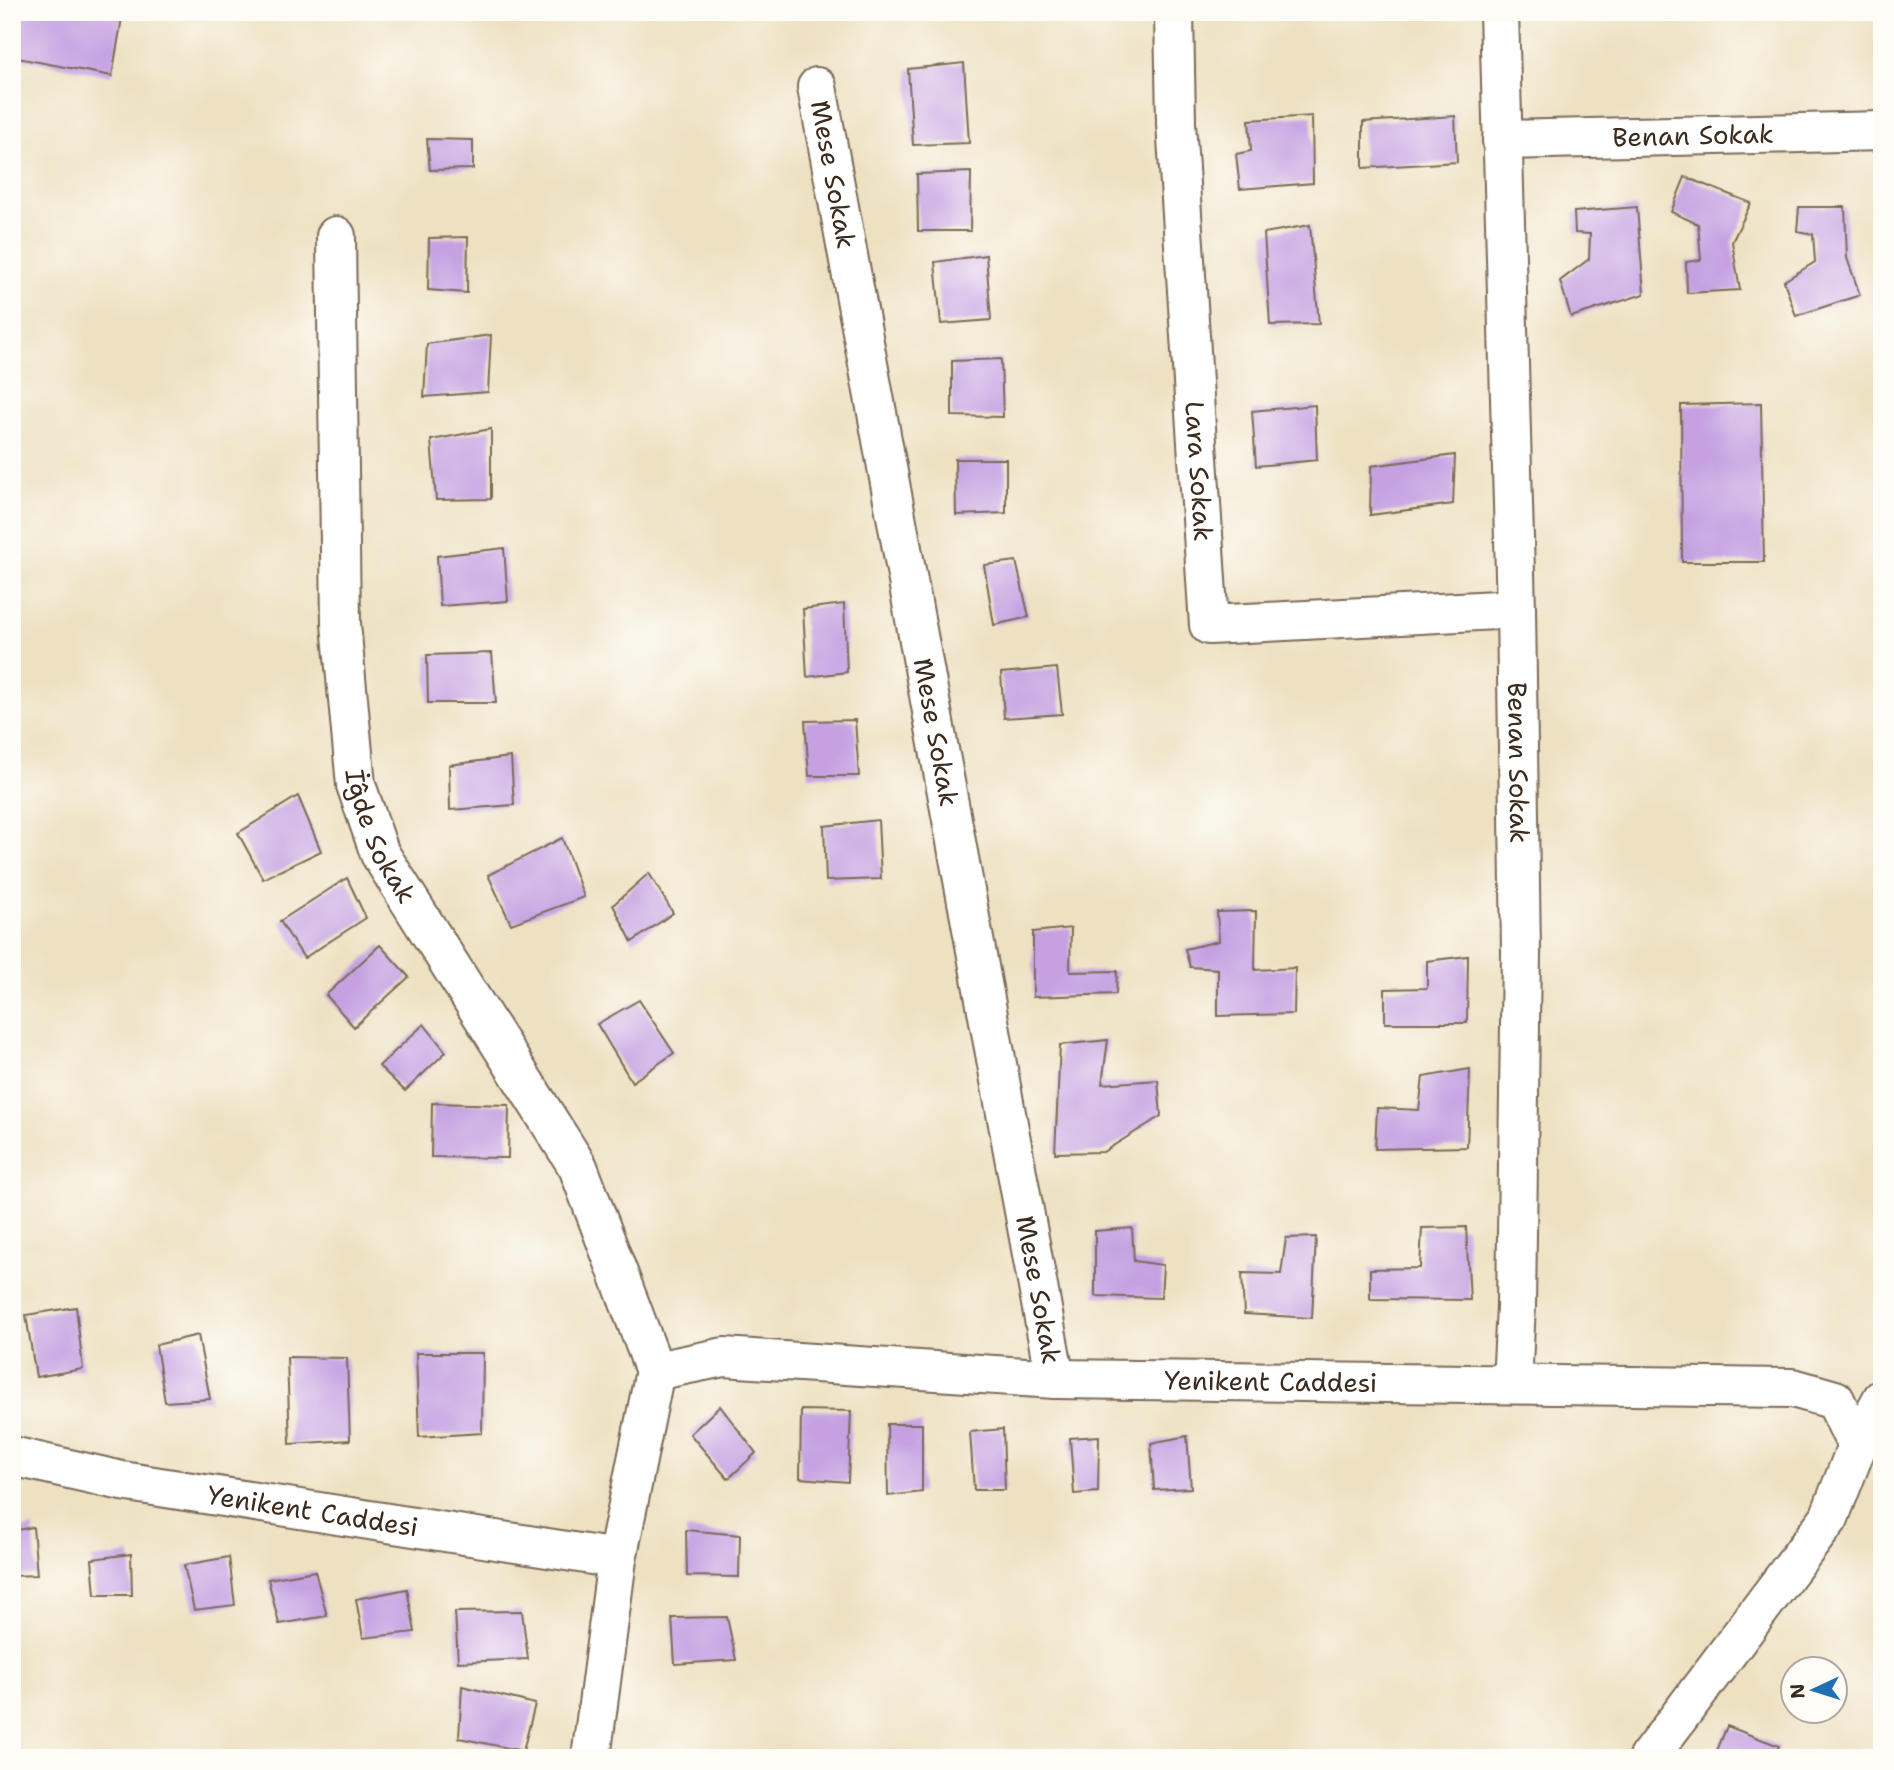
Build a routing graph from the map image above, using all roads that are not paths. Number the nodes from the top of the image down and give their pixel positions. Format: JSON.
{"nodes":[{"id":1,"x":1174,"y":12,"type":"edge"},
{"id":2,"x":1499,"y":12,"type":"edge"},
{"id":3,"x":817,"y":87,"type":"dead end"},
{"id":4,"x":1882,"y":131,"type":"edge"},
{"id":5,"x":1503,"y":140,"type":"junction"},
{"id":6,"x":336,"y":236,"type":"dead end"},
{"id":7,"x":1516,"y":609,"type":"junction"},
{"id":8,"x":655,"y":1371,"type":"junction"},
{"id":9,"x":1055,"y":1379,"type":"junction"},
{"id":10,"x":1512,"y":1383,"type":"junction"},
{"id":11,"x":1882,"y":1399,"type":"edge"},
{"id":12,"x":1857,"y":1446,"type":"junction"},
{"id":13,"x":12,"y":1456,"type":"edge"},
{"id":14,"x":617,"y":1559,"type":"junction"},
{"id":15,"x":591,"y":1758,"type":"edge"},
{"id":16,"x":1648,"y":1758,"type":"edge"}],
"edges":[{"from":1,"to":7,"type":"street","name":"Lara Sokak"},
{"from":2,"to":5,"type":"street","name":"Benan Sokak"},
{"from":3,"to":9,"type":"street","name":"Mese Sokak"},
{"from":4,"to":5,"type":"street","name":"Benan Sokak"},
{"from":5,"to":7,"type":"street","name":"Benan Sokak"},
{"from":6,"to":8,"type":"street","name":"İĝde Sokak"},
{"from":7,"to":10,"type":"street","name":"Benan Sokak"},
{"from":8,"to":9,"type":"street","name":"Yenikent Caddesi"},
{"from":8,"to":14,"type":"street"},
{"from":9,"to":10,"type":"street","name":"Yenikent Caddesi"},
{"from":10,"to":12,"type":"street","name":"Yenikent Caddesi"},
{"from":11,"to":12,"type":"street"},
{"from":12,"to":16,"type":"street"},
{"from":13,"to":14,"type":"street","name":"Yenikent Caddesi"},
{"from":14,"to":15,"type":"street"}]}
